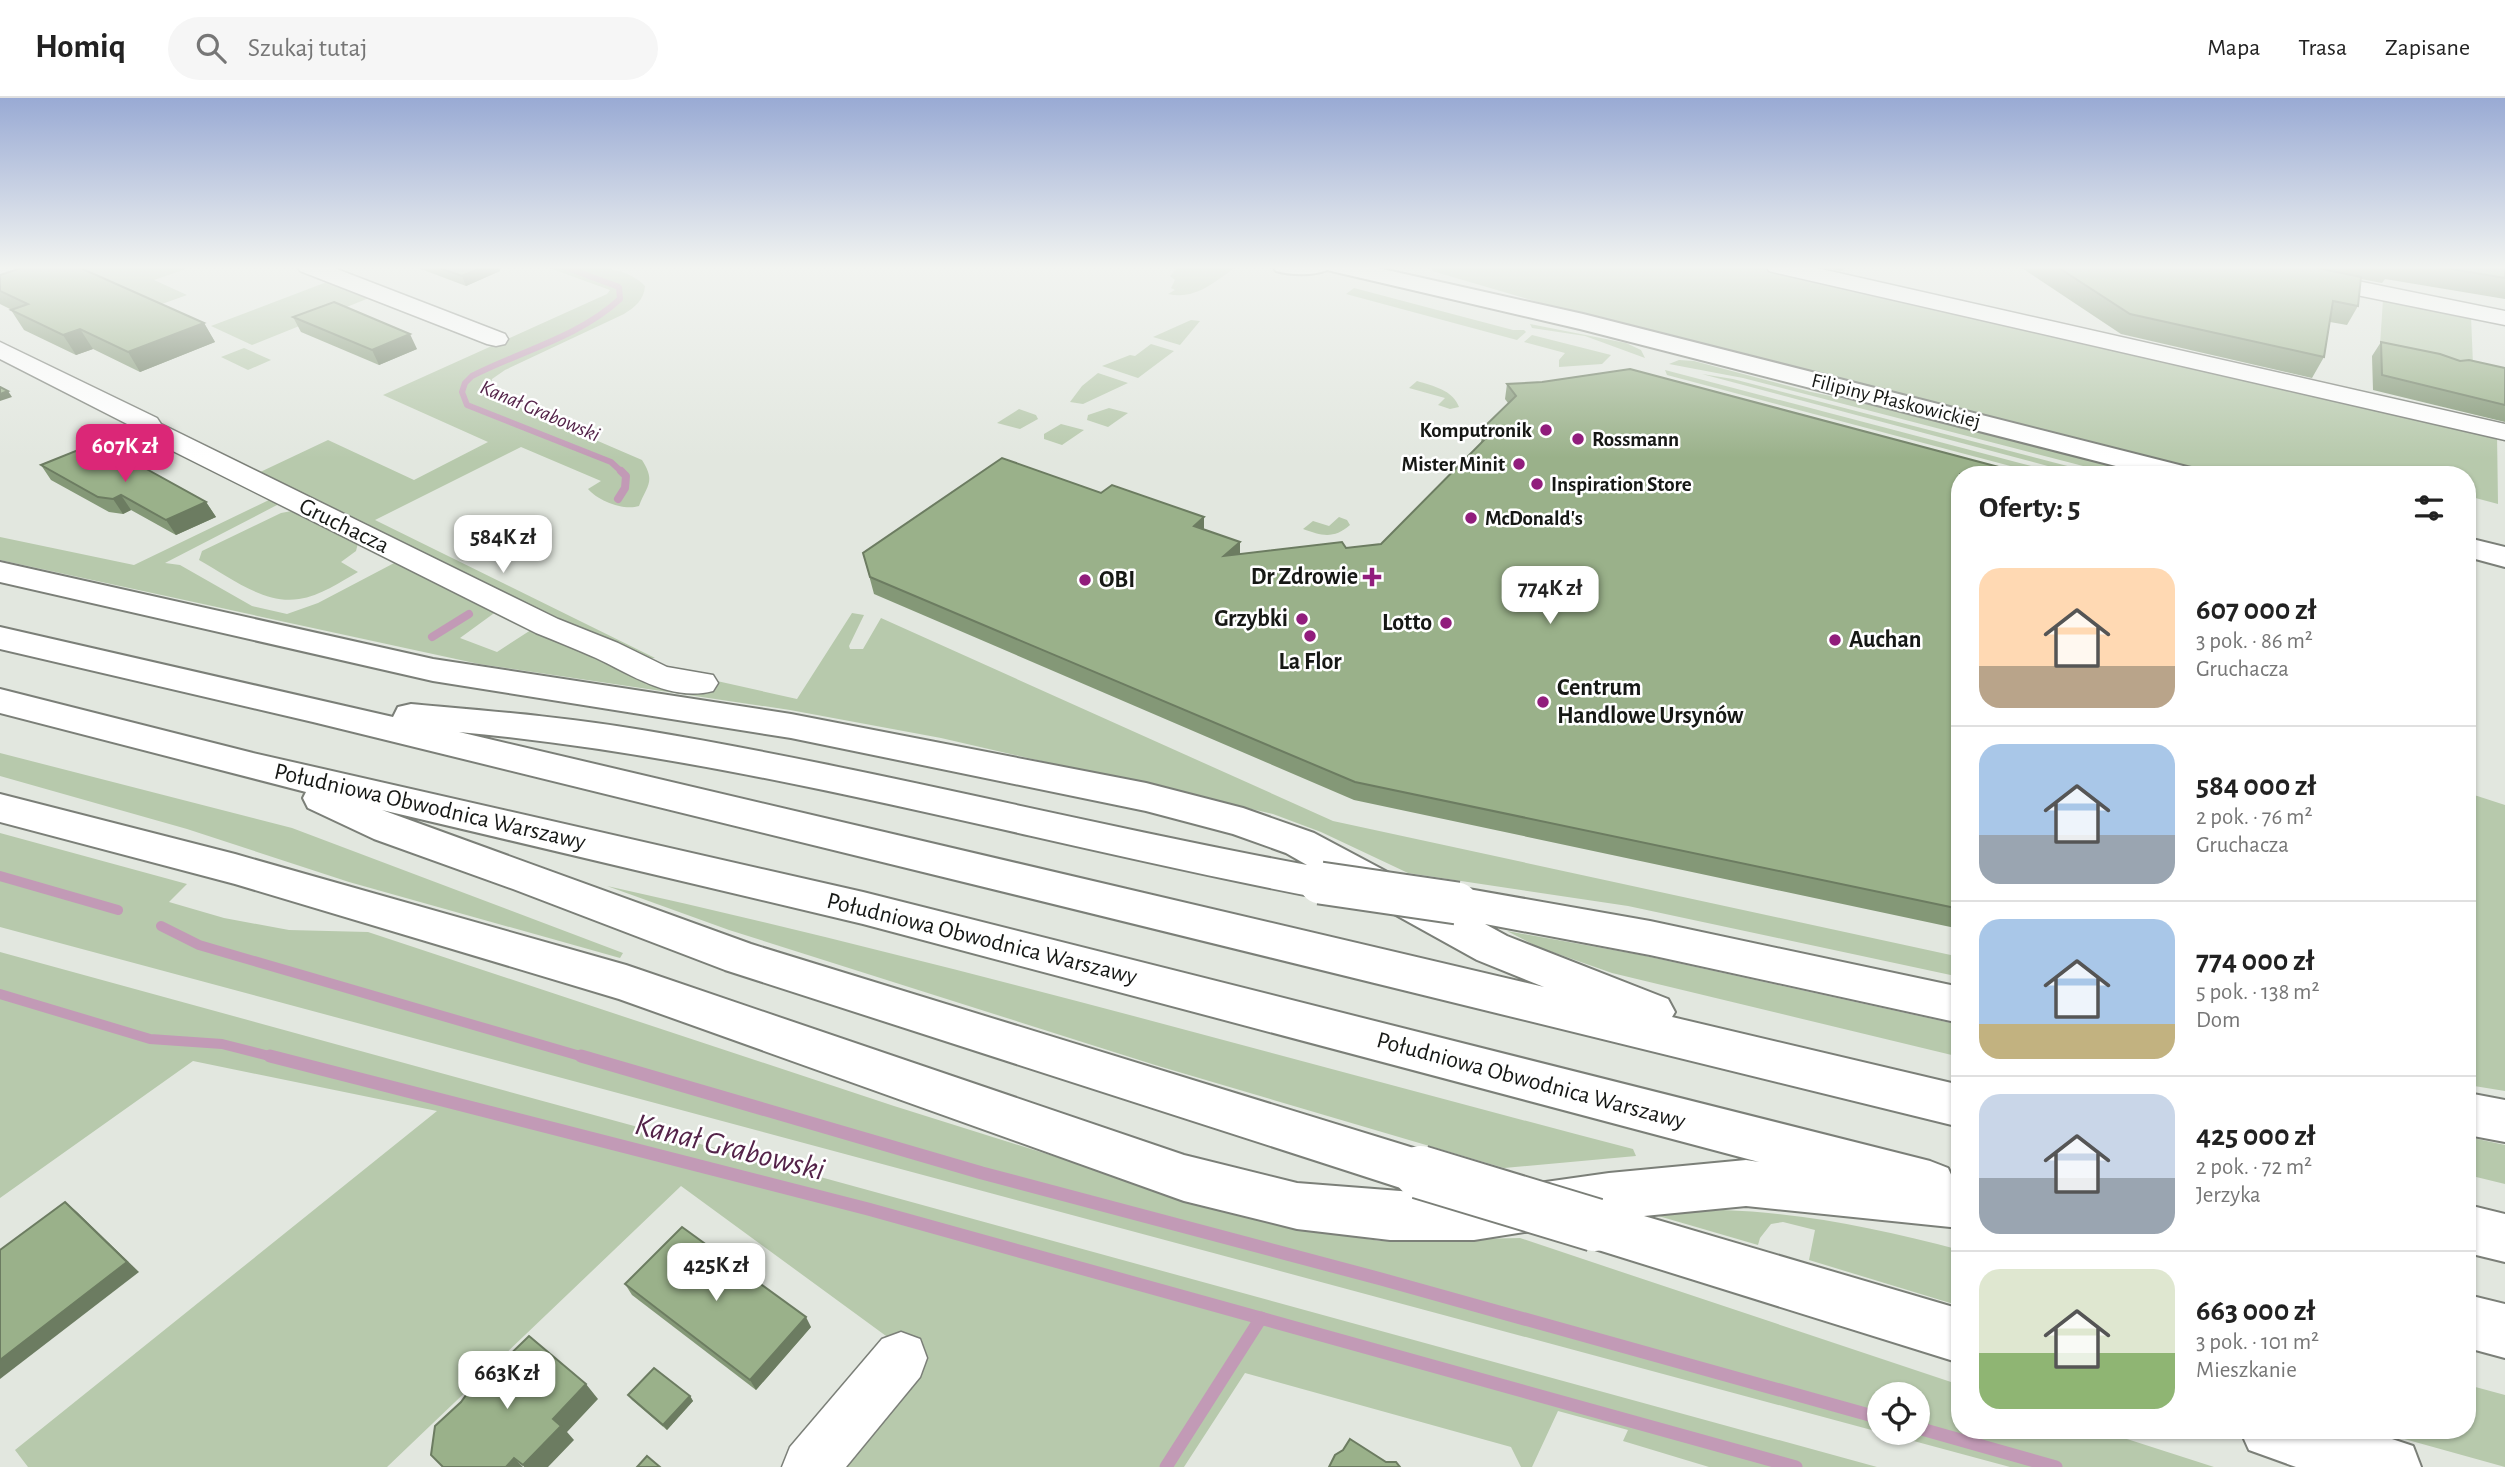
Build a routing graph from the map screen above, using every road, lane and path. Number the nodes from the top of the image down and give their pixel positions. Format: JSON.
{"nodes":[{"id":1,"x":473,"y":330,"type":"edge"},
{"id":2,"x":1611,"y":330,"type":"edge"},
{"id":3,"x":2057,"y":330,"type":"edge"},
{"id":4,"x":496,"y":339,"type":"dead end"},
{"id":5,"x":0,"y":349,"type":"edge"},
{"id":6,"x":2505,"y":432,"type":"edge"},
{"id":7,"x":2149,"y":466,"type":"edge"},
{"id":8,"x":2476,"y":549,"type":"edge"},
{"id":9,"x":2505,"y":555,"type":"edge"},
{"id":10,"x":0,"y":572,"type":"edge"},
{"id":11,"x":0,"y":638,"type":"edge"},
{"id":12,"x":701,"y":683,"type":"dead end"},
{"id":13,"x":0,"y":701,"type":"edge"},
{"id":14,"x":313,"y":710,"type":"junction"},
{"id":15,"x":253,"y":766,"type":"junction"},
{"id":16,"x":0,"y":808,"type":"edge"},
{"id":17,"x":1951,"y":1003,"type":"edge"},
{"id":18,"x":1774,"y":1061,"type":"junction"},
{"id":19,"x":1951,"y":1104,"type":"edge"},
{"id":20,"x":2476,"y":1116,"type":"edge"},
{"id":21,"x":2505,"y":1121,"type":"edge"},
{"id":22,"x":1951,"y":1190,"type":"edge"},
{"id":23,"x":1951,"y":1204,"type":"edge"},
{"id":24,"x":2476,"y":1231,"type":"edge"},
{"id":25,"x":2505,"y":1238,"type":"edge"},
{"id":26,"x":2476,"y":1324,"type":"edge"},
{"id":27,"x":2505,"y":1331,"type":"edge"},
{"id":28,"x":1951,"y":1333,"type":"edge"},
{"id":29,"x":901,"y":1358,"type":"dead end"},
{"id":30,"x":2299,"y":1439,"type":"edge"},
{"id":31,"x":810,"y":1467,"type":"edge"},
{"id":32,"x":2392,"y":1467,"type":"edge"}],
"edges":[{"from":1,"to":4,"type":"street"},
{"from":2,"to":7,"type":"main road","name":"Filipiny Płaskowickiej"},
{"from":3,"to":6,"type":"street"},
{"from":5,"to":12,"type":"street","name":"Gruchacza"},
{"from":8,"to":9,"type":"main road"},
{"from":10,"to":18,"type":"main road"},
{"from":11,"to":14,"type":"main road"},
{"from":13,"to":15,"type":"main road","name":"Południowa Obwodnica Warszawy"},
{"from":14,"to":17,"type":"main road","bridge":true},
{"from":14,"to":18,"type":"main road"},
{"from":15,"to":22,"type":"main road","name":"Południowa Obwodnica Warszawy"},
{"from":15,"to":28,"type":"main road","bridge":true},
{"from":16,"to":23,"type":"main road"},
{"from":18,"to":19,"type":"main road"},
{"from":20,"to":21,"type":"main road"},
{"from":24,"to":25,"type":"main road"},
{"from":26,"to":27,"type":"main road"},
{"from":29,"to":31,"type":"street"},
{"from":30,"to":32,"type":"main road"}]}
